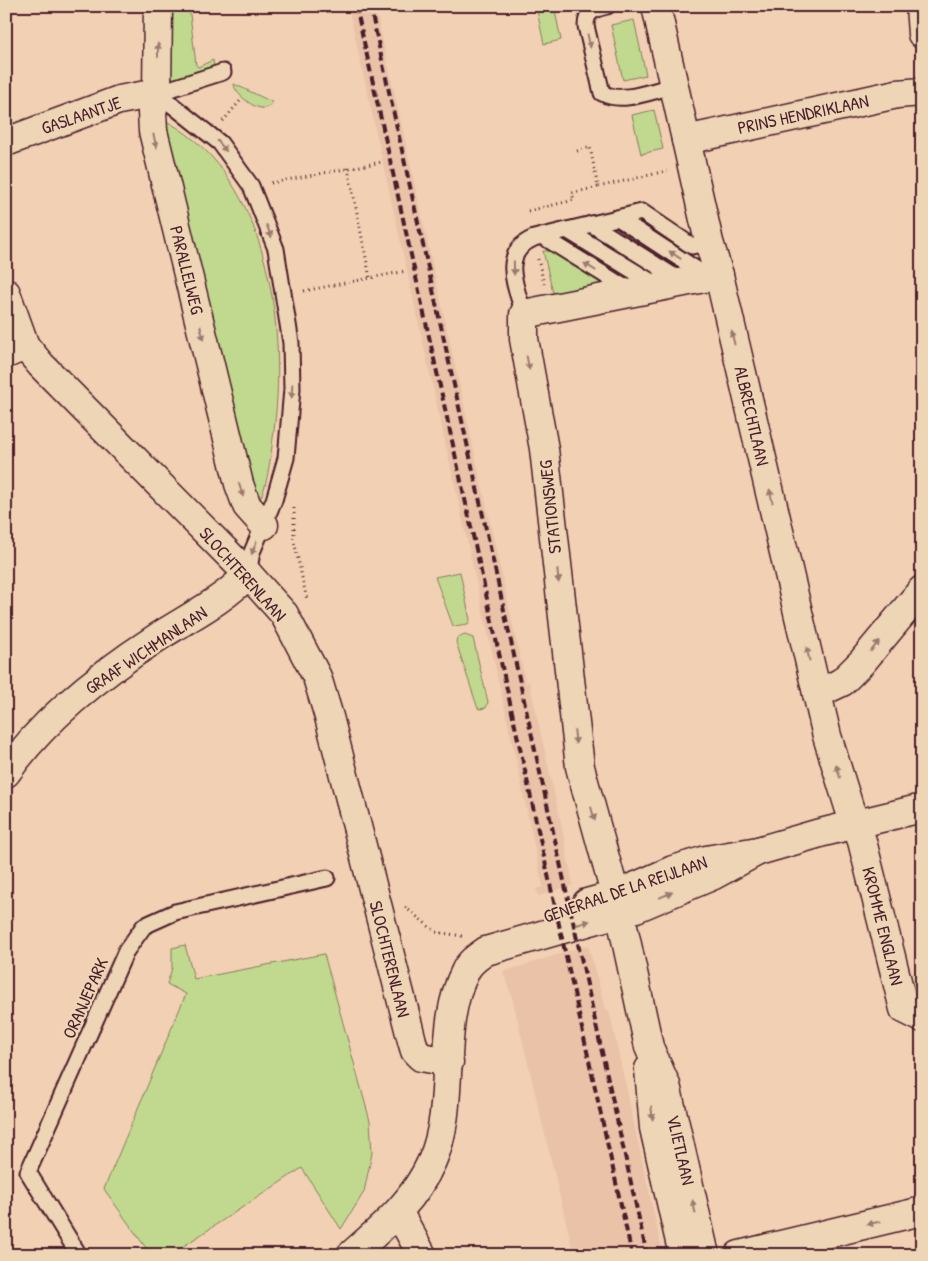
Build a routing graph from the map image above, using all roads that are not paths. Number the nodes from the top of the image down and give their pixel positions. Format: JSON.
{"nodes":[{"id":1,"x":158,"y":6,"type":"edge"},
{"id":2,"x":608,"y":6,"type":"edge"},
{"id":3,"x":656,"y":6,"type":"edge"},
{"id":4,"x":920,"y":6,"type":"edge"},
{"id":5,"x":922,"y":34,"type":"edge"},
{"id":6,"x":223,"y":72,"type":"dead end"},
{"id":7,"x":673,"y":86,"type":"junction"},
{"id":8,"x":922,"y":92,"type":"edge"},
{"id":9,"x":157,"y":93,"type":"junction"},
{"id":10,"x":686,"y":140,"type":"junction"},
{"id":11,"x":6,"y":142,"type":"edge"},
{"id":12,"x":618,"y":218,"type":"junction"},
{"id":13,"x":592,"y":224,"type":"junction"},
{"id":14,"x":568,"y":230,"type":"junction"},
{"id":15,"x":542,"y":236,"type":"junction"},
{"id":16,"x":709,"y":242,"type":"junction"},
{"id":17,"x":693,"y":280,"type":"junction"},
{"id":18,"x":632,"y":292,"type":"junction"},
{"id":19,"x":6,"y":293,"type":"edge"},
{"id":20,"x":524,"y":314,"type":"junction"},
{"id":21,"x":16,"y":350,"type":"edge"},
{"id":22,"x":264,"y":525,"type":"junction"},
{"id":23,"x":248,"y":574,"type":"junction"},
{"id":24,"x":922,"y":590,"type":"edge"},
{"id":25,"x":818,"y":694,"type":"junction"},
{"id":26,"x":6,"y":773,"type":"edge"},
{"id":27,"x":922,"y":808,"type":"edge"},
{"id":28,"x":855,"y":824,"type":"junction"},
{"id":29,"x":328,"y":878,"type":"dead end"},
{"id":30,"x":618,"y":903,"type":"junction"},
{"id":31,"x":922,"y":1018,"type":"edge"},
{"id":32,"x":649,"y":1047,"type":"junction"},
{"id":33,"x":449,"y":1062,"type":"junction"},
{"id":34,"x":922,"y":1211,"type":"edge"},
{"id":35,"x":399,"y":1213,"type":"junction"},
{"id":36,"x":79,"y":1255,"type":"edge"},
{"id":37,"x":351,"y":1255,"type":"edge"},
{"id":38,"x":422,"y":1255,"type":"edge"},
{"id":39,"x":683,"y":1255,"type":"edge"},
{"id":40,"x":705,"y":1255,"type":"edge"},
{"id":41,"x":739,"y":1255,"type":"edge"}],
"edges":[{"from":9,"to":1,"type":"street","name":"PARALLELWEG","one_way":true},
{"from":2,"to":7,"type":"lane","one_way":true},
{"from":3,"to":7,"type":"street","name":"ALBRECHTLAAN"},
{"from":4,"to":5,"type":"street"},
{"from":6,"to":9,"type":"lane"},
{"from":7,"to":10,"type":"street","name":"ALBRECHTLAAN"},
{"from":8,"to":10,"type":"street","name":"PRINS HENDRIKLAAN"},
{"from":9,"to":11,"type":"street","name":"GASLAANTJE"},
{"from":9,"to":22,"type":"street","name":"PARALLELWEG","one_way":true},
{"from":9,"to":22,"type":"lane","one_way":true},
{"from":10,"to":16,"type":"street","name":"ALBRECHTLAAN"},
{"from":12,"to":13,"type":"lane"},
{"from":12,"to":16,"type":"lane"},
{"from":17,"to":12,"type":"lane","one_way":true},
{"from":13,"to":14,"type":"lane"},
{"from":13,"to":17,"type":"lane"},
{"from":14,"to":15,"type":"lane"},
{"from":14,"to":17,"type":"lane"},
{"from":18,"to":15,"type":"lane","one_way":true},
{"from":15,"to":20,"type":"lane","one_way":true},
{"from":16,"to":17,"type":"street","name":"ALBRECHTLAAN"},
{"from":17,"to":18,"type":"street"},
{"from":25,"to":17,"type":"street","name":"ALBRECHTLAAN","one_way":true},
{"from":18,"to":20,"type":"street"},
{"from":19,"to":21,"type":"street","name":"SLOCHTERENLAAN"},
{"from":20,"to":30,"type":"street","name":"STATIONSWEG","one_way":true},
{"from":21,"to":23,"type":"street","name":"SLOCHTERENLAAN"},
{"from":22,"to":23,"type":"lane","one_way":true},
{"from":23,"to":26,"type":"street","name":"GRAAF WICHMANLAAN"},
{"from":23,"to":33,"type":"street","name":"SLOCHTERENLAAN"},
{"from":25,"to":24,"type":"street","one_way":true},
{"from":28,"to":25,"type":"street","name":"ALBRECHTLAAN","one_way":true},
{"from":27,"to":28,"type":"street"},
{"from":28,"to":30,"type":"street","name":"GENERAAL DE LA REIJLAAN"},
{"from":28,"to":31,"type":"street","name":"KROMME ENGLAAN"},
{"from":29,"to":36,"type":"lane","name":"ORANJEPARK"},
{"from":30,"to":32,"type":"street","name":"VLIETLAAN"},
{"from":30,"to":33,"type":"street","name":"GENERAAL DE LA REIJLAAN"},
{"from":32,"to":39,"type":"street","name":"VLIETLAAN","one_way":true},
{"from":40,"to":32,"type":"street","name":"VLIETLAAN","one_way":true},
{"from":33,"to":35,"type":"street"},
{"from":34,"to":41,"type":"street","one_way":true},
{"from":35,"to":37,"type":"street"},
{"from":35,"to":38,"type":"street"}]}
